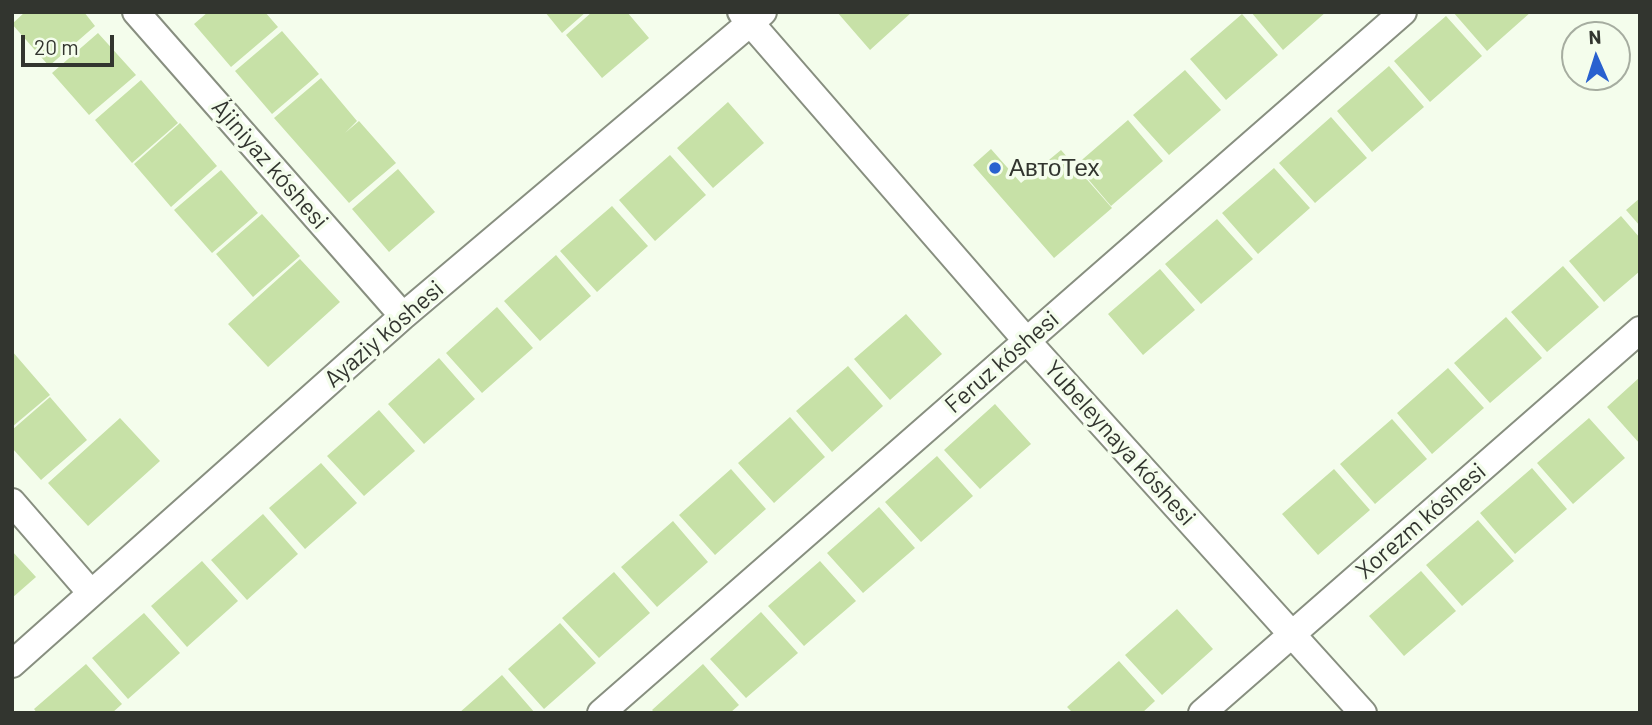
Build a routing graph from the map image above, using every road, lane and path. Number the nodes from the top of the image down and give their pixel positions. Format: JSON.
{"nodes":[{"id":1,"x":136,"y":12,"type":"edge"},
{"id":2,"x":1403,"y":12,"type":"edge"},
{"id":3,"x":751,"y":16,"type":"edge"},
{"id":4,"x":403,"y":316,"type":"junction"},
{"id":5,"x":1640,"y":330,"type":"edge"},
{"id":6,"x":1026,"y":340,"type":"junction"},
{"id":7,"x":12,"y":502,"type":"edge"},
{"id":8,"x":91,"y":593,"type":"junction"},
{"id":9,"x":1293,"y":633,"type":"junction"},
{"id":10,"x":12,"y":664,"type":"edge"},
{"id":11,"x":601,"y":713,"type":"edge"},
{"id":12,"x":1202,"y":713,"type":"edge"},
{"id":13,"x":1363,"y":713,"type":"edge"}],
"edges":[{"from":1,"to":4,"type":"street","name":"Ájiniyaz kóshesi"},
{"from":2,"to":6,"type":"street","name":"Feruz kóshesi"},
{"from":3,"to":4,"type":"street","name":"Ayaziy kóshesi"},
{"from":3,"to":6,"type":"street","name":"Yubeleynaya kóshesi"},
{"from":4,"to":8,"type":"street","name":"Ayaziy kóshesi"},
{"from":5,"to":9,"type":"street","name":"Xorezm kóshesi"},
{"from":6,"to":9,"type":"street","name":"Yubeleynaya kóshesi"},
{"from":6,"to":11,"type":"street","name":"Feruz kóshesi"},
{"from":7,"to":8,"type":"street"},
{"from":8,"to":10,"type":"street","name":"Ayaziy kóshesi"},
{"from":9,"to":12,"type":"street","name":"Xorezm kóshesi"},
{"from":9,"to":13,"type":"street","name":"Yubeleynaya kóshesi"}]}
